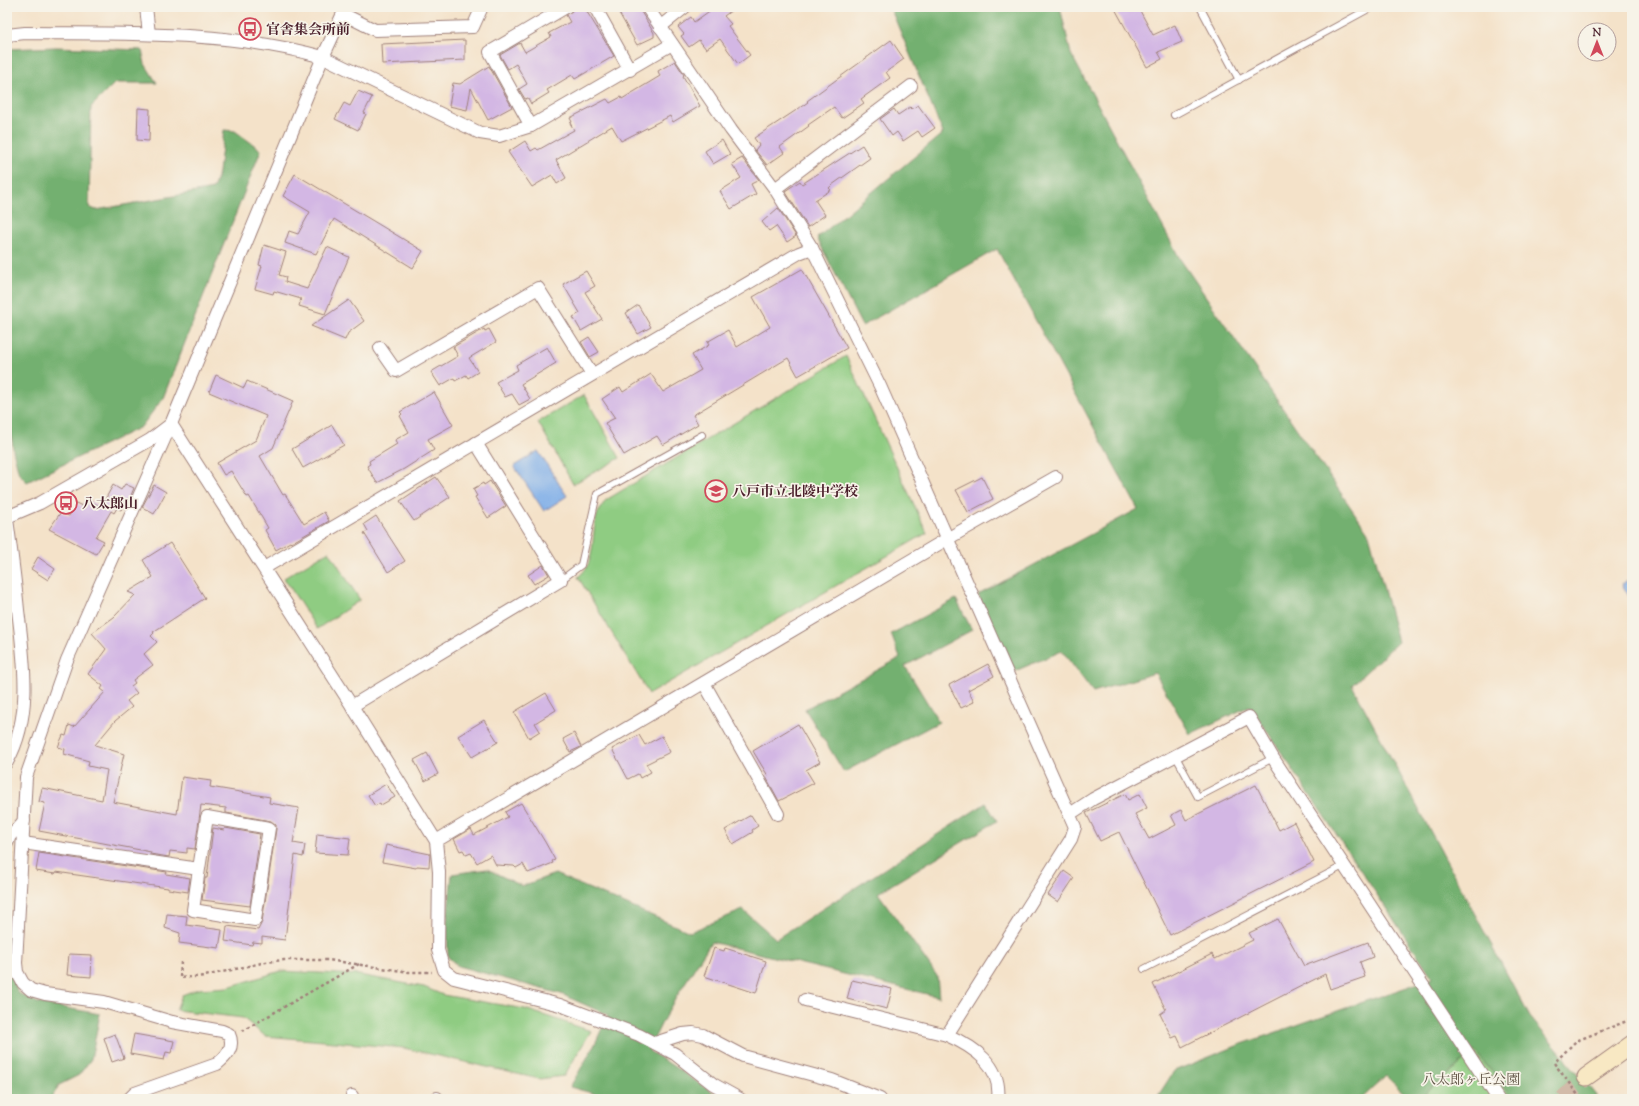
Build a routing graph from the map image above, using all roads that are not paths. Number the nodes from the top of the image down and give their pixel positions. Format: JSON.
{"nodes":[{"id":1,"x":146,"y":7,"type":"edge"},
{"id":2,"x":482,"y":7,"type":"edge"},
{"id":3,"x":566,"y":7,"type":"edge"},
{"id":4,"x":595,"y":7,"type":"edge"},
{"id":5,"x":647,"y":7,"type":"edge"},
{"id":6,"x":685,"y":7,"type":"edge"},
{"id":7,"x":1200,"y":7,"type":"edge"},
{"id":8,"x":1372,"y":7,"type":"edge"},
{"id":9,"x":344,"y":10,"type":"edge"},
{"id":10,"x":660,"y":27,"type":"junction"},
{"id":11,"x":149,"y":34,"type":"junction"},
{"id":12,"x":7,"y":35,"type":"edge"},
{"id":13,"x":672,"y":44,"type":"junction"},
{"id":14,"x":323,"y":57,"type":"junction"},
{"id":15,"x":630,"y":70,"type":"junction"},
{"id":16,"x":1239,"y":80,"type":"junction"},
{"id":17,"x":911,"y":86,"type":"dead end"},
{"id":18,"x":1174,"y":115,"type":"dead end"},
{"id":19,"x":531,"y":126,"type":"junction"},
{"id":20,"x":775,"y":188,"type":"junction"},
{"id":21,"x":812,"y":248,"type":"junction"},
{"id":22,"x":380,"y":348,"type":"dead end"},
{"id":23,"x":592,"y":374,"type":"junction"},
{"id":24,"x":171,"y":424,"type":"junction"},
{"id":25,"x":702,"y":435,"type":"dead end"},
{"id":26,"x":476,"y":443,"type":"junction"},
{"id":27,"x":1056,"y":477,"type":"dead end"},
{"id":28,"x":7,"y":518,"type":"edge"},
{"id":29,"x":946,"y":538,"type":"junction"},
{"id":30,"x":264,"y":568,"type":"junction"},
{"id":31,"x":561,"y":580,"type":"junction"},
{"id":32,"x":704,"y":683,"type":"junction"},
{"id":33,"x":352,"y":706,"type":"junction"},
{"id":34,"x":14,"y":749,"type":"junction"},
{"id":35,"x":1176,"y":755,"type":"junction"},
{"id":36,"x":1273,"y":758,"type":"junction"},
{"id":37,"x":31,"y":761,"type":"junction"},
{"id":38,"x":7,"y":762,"type":"edge"},
{"id":39,"x":778,"y":814,"type":"dead end"},
{"id":40,"x":1070,"y":814,"type":"junction"},
{"id":41,"x":24,"y":821,"type":"junction"},
{"id":42,"x":436,"y":841,"type":"junction"},
{"id":43,"x":23,"y":842,"type":"junction"},
{"id":44,"x":7,"y":843,"type":"edge"},
{"id":45,"x":1344,"y":866,"type":"junction"},
{"id":46,"x":199,"y":870,"type":"junction"},
{"id":47,"x":1144,"y":969,"type":"dead end"},
{"id":48,"x":805,"y":1000,"type":"dead end"},
{"id":49,"x":947,"y":1035,"type":"junction"},
{"id":50,"x":655,"y":1043,"type":"junction"},
{"id":51,"x":1632,"y":1044,"type":"edge"},
{"id":52,"x":1586,"y":1077,"type":"tunnel mouth"},
{"id":53,"x":129,"y":1099,"type":"edge"},
{"id":54,"x":740,"y":1099,"type":"edge"},
{"id":55,"x":880,"y":1099,"type":"edge"},
{"id":56,"x":998,"y":1099,"type":"edge"},
{"id":57,"x":1498,"y":1099,"type":"edge"}],
"edges":[{"from":1,"to":11,"type":"street"},
{"from":2,"to":9,"type":"street"},
{"from":3,"to":19,"type":"street"},
{"from":4,"to":15,"type":"street"},
{"from":5,"to":10,"type":"street"},
{"from":6,"to":10,"type":"street"},
{"from":7,"to":16,"type":"lane"},
{"from":8,"to":16,"type":"lane"},
{"from":9,"to":14,"type":"street"},
{"from":10,"to":13,"type":"street"},
{"from":11,"to":12,"type":"street"},
{"from":11,"to":14,"type":"street"},
{"from":13,"to":15,"type":"street"},
{"from":13,"to":20,"type":"street"},
{"from":14,"to":19,"type":"street"},
{"from":14,"to":24,"type":"street"},
{"from":15,"to":19,"type":"street"},
{"from":16,"to":18,"type":"lane"},
{"from":17,"to":20,"type":"street"},
{"from":20,"to":21,"type":"street"},
{"from":21,"to":23,"type":"street"},
{"from":21,"to":29,"type":"street"},
{"from":22,"to":23,"type":"street"},
{"from":23,"to":26,"type":"street"},
{"from":24,"to":28,"type":"street"},
{"from":24,"to":30,"type":"street"},
{"from":24,"to":37,"type":"street"},
{"from":25,"to":31,"type":"lane"},
{"from":26,"to":30,"type":"street"},
{"from":26,"to":31,"type":"street"},
{"from":27,"to":29,"type":"street"},
{"from":28,"to":34,"type":"street"},
{"from":29,"to":32,"type":"street"},
{"from":29,"to":40,"type":"street"},
{"from":30,"to":33,"type":"street"},
{"from":31,"to":33,"type":"street"},
{"from":32,"to":39,"type":"street"},
{"from":32,"to":42,"type":"street"},
{"from":33,"to":42,"type":"street"},
{"from":34,"to":37,"type":"street"},
{"from":34,"to":38,"type":"street"},
{"from":35,"to":36,"type":"street"},
{"from":35,"to":36,"type":"lane"},
{"from":35,"to":40,"type":"street"},
{"from":36,"to":45,"type":"street"},
{"from":37,"to":41,"type":"street"},
{"from":40,"to":49,"type":"street"},
{"from":41,"to":43,"type":"street"},
{"from":41,"to":44,"type":"street"},
{"from":42,"to":50,"type":"street"},
{"from":43,"to":46,"type":"street"},
{"from":43,"to":53,"type":"street"},
{"from":45,"to":47,"type":"lane"},
{"from":45,"to":57,"type":"street"},
{"from":46,"to":46,"type":"street"},
{"from":48,"to":49,"type":"street"},
{"from":49,"to":56,"type":"street"},
{"from":50,"to":54,"type":"street"},
{"from":50,"to":55,"type":"street"},
{"from":51,"to":52,"type":"street"}]}
